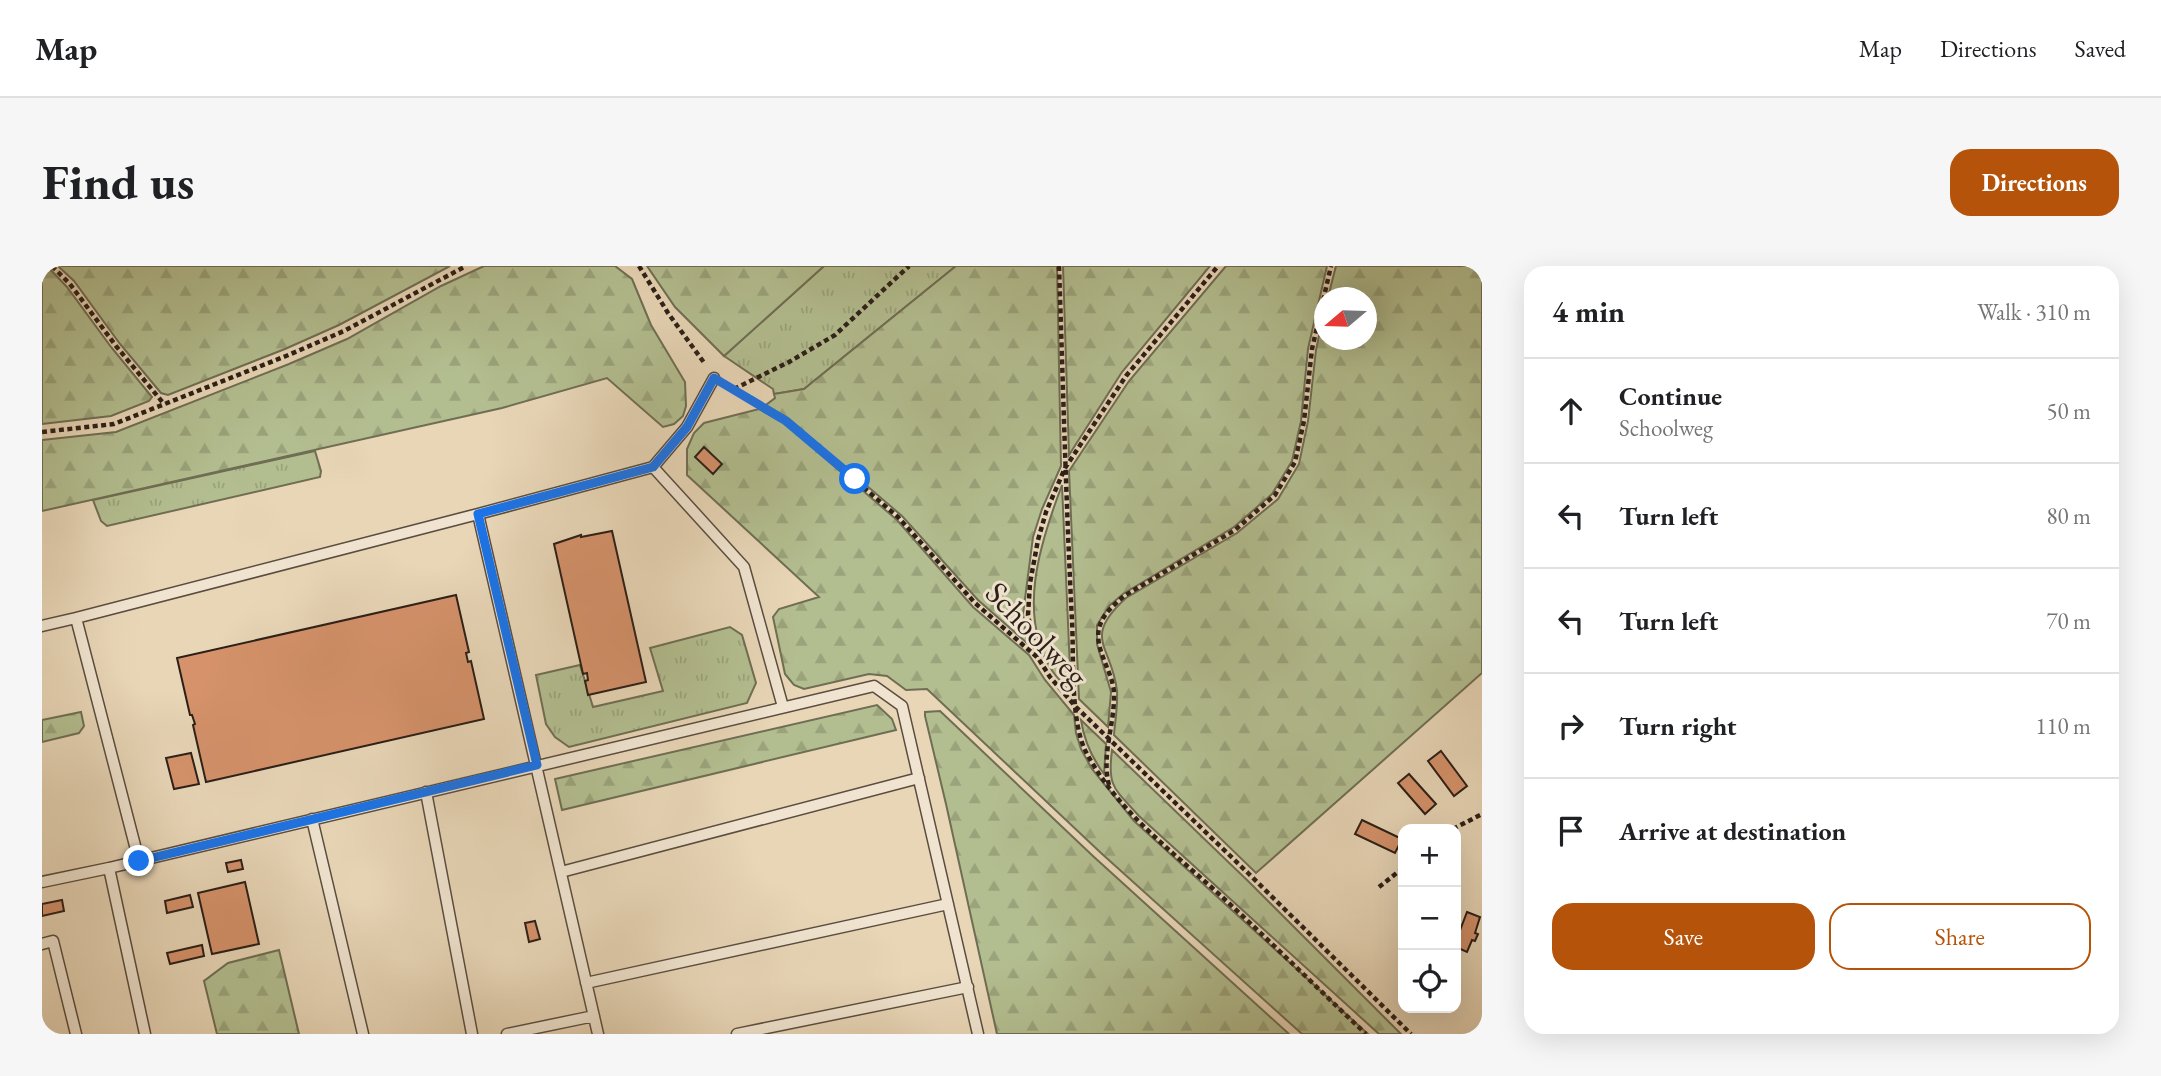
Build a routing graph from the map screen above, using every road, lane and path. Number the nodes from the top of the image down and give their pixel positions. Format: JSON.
{"nodes":[{"id":1,"x":52,"y":266,"type":"edge"},
{"id":2,"x":466,"y":266,"type":"edge"},
{"id":3,"x":639,"y":266,"type":"edge"},
{"id":4,"x":909,"y":266,"type":"edge"},
{"id":5,"x":1059,"y":266,"type":"edge"},
{"id":6,"x":1217,"y":266,"type":"edge"},
{"id":7,"x":1331,"y":266,"type":"edge"},
{"id":8,"x":714,"y":378,"type":"junction"},
{"id":9,"x":734,"y":389,"type":"junction"},
{"id":10,"x":164,"y":404,"type":"junction"},
{"id":11,"x":42,"y":432,"type":"edge"},
{"id":12,"x":653,"y":467,"type":"junction"},
{"id":13,"x":1065,"y":468,"type":"junction"},
{"id":14,"x":478,"y":514,"type":"junction"},
{"id":15,"x":76,"y":618,"type":"junction"},
{"id":16,"x":42,"y":626,"type":"edge"},
{"id":17,"x":1038,"y":657,"type":"junction"},
{"id":18,"x":783,"y":707,"type":"junction"},
{"id":19,"x":1076,"y":707,"type":"junction"},
{"id":20,"x":1110,"y":739,"type":"junction"},
{"id":21,"x":537,"y":765,"type":"junction"},
{"id":22,"x":919,"y":778,"type":"junction"},
{"id":23,"x":1110,"y":788,"type":"junction"},
{"id":24,"x":426,"y":792,"type":"junction"},
{"id":25,"x":1482,"y":814,"type":"edge"},
{"id":26,"x":312,"y":819,"type":"junction"},
{"id":27,"x":1461,"y":825,"type":"edge"},
{"id":28,"x":139,"y":861,"type":"junction"},
{"id":29,"x":108,"y":868,"type":"junction"},
{"id":30,"x":561,"y":872,"type":"junction"},
{"id":31,"x":1398,"y":872,"type":"edge"},
{"id":32,"x":42,"y":882,"type":"edge"},
{"id":33,"x":1379,"y":887,"type":"dead end"},
{"id":34,"x":948,"y":904,"type":"junction"},
{"id":35,"x":42,"y":944,"type":"edge"},
{"id":36,"x":586,"y":983,"type":"junction"},
{"id":37,"x":968,"y":988,"type":"junction"},
{"id":38,"x":594,"y":1016,"type":"junction"},
{"id":39,"x":76,"y":1034,"type":"edge"},
{"id":40,"x":145,"y":1034,"type":"edge"},
{"id":41,"x":363,"y":1034,"type":"edge"},
{"id":42,"x":472,"y":1034,"type":"edge"},
{"id":43,"x":507,"y":1034,"type":"edge"},
{"id":44,"x":598,"y":1034,"type":"edge"},
{"id":45,"x":737,"y":1034,"type":"edge"},
{"id":46,"x":978,"y":1034,"type":"edge"},
{"id":47,"x":1366,"y":1034,"type":"edge"},
{"id":48,"x":1411,"y":1034,"type":"edge"}],
"edges":[{"from":1,"to":10,"type":"path"},
{"from":2,"to":10,"type":"path"},
{"from":3,"to":8,"type":"path","name":"Schoolweg"},
{"from":4,"to":9,"type":"path"},
{"from":5,"to":13,"type":"path"},
{"from":6,"to":13,"type":"path"},
{"from":7,"to":20,"type":"path"},
{"from":8,"to":9,"type":"path","name":"Schoolweg"},
{"from":8,"to":12,"type":"lane"},
{"from":9,"to":17,"type":"path","name":"Schoolweg"},
{"from":10,"to":11,"type":"path"},
{"from":12,"to":14,"type":"lane"},
{"from":12,"to":18,"type":"lane"},
{"from":13,"to":17,"type":"path"},
{"from":13,"to":19,"type":"path"},
{"from":14,"to":15,"type":"lane"},
{"from":14,"to":21,"type":"lane"},
{"from":15,"to":16,"type":"lane"},
{"from":15,"to":28,"type":"lane"},
{"from":17,"to":19,"type":"path","name":"Schoolweg"},
{"from":18,"to":21,"type":"lane"},
{"from":18,"to":22,"type":"lane"},
{"from":19,"to":20,"type":"path","name":"Schoolweg"},
{"from":19,"to":23,"type":"path"},
{"from":20,"to":23,"type":"path"},
{"from":20,"to":48,"type":"path","name":"Schoolweg"},
{"from":21,"to":24,"type":"lane"},
{"from":21,"to":30,"type":"lane"},
{"from":22,"to":30,"type":"lane"},
{"from":22,"to":34,"type":"lane"},
{"from":23,"to":47,"type":"path"},
{"from":24,"to":26,"type":"lane"},
{"from":24,"to":42,"type":"lane"},
{"from":25,"to":27,"type":"path"},
{"from":26,"to":28,"type":"lane"},
{"from":26,"to":41,"type":"lane"},
{"from":28,"to":29,"type":"lane"},
{"from":29,"to":32,"type":"lane"},
{"from":29,"to":40,"type":"lane"},
{"from":30,"to":36,"type":"lane"},
{"from":31,"to":33,"type":"path"},
{"from":34,"to":36,"type":"lane"},
{"from":34,"to":37,"type":"lane"},
{"from":35,"to":39,"type":"lane"},
{"from":36,"to":38,"type":"lane"},
{"from":37,"to":45,"type":"lane"},
{"from":37,"to":46,"type":"lane"},
{"from":38,"to":43,"type":"lane"},
{"from":38,"to":44,"type":"lane"}]}
